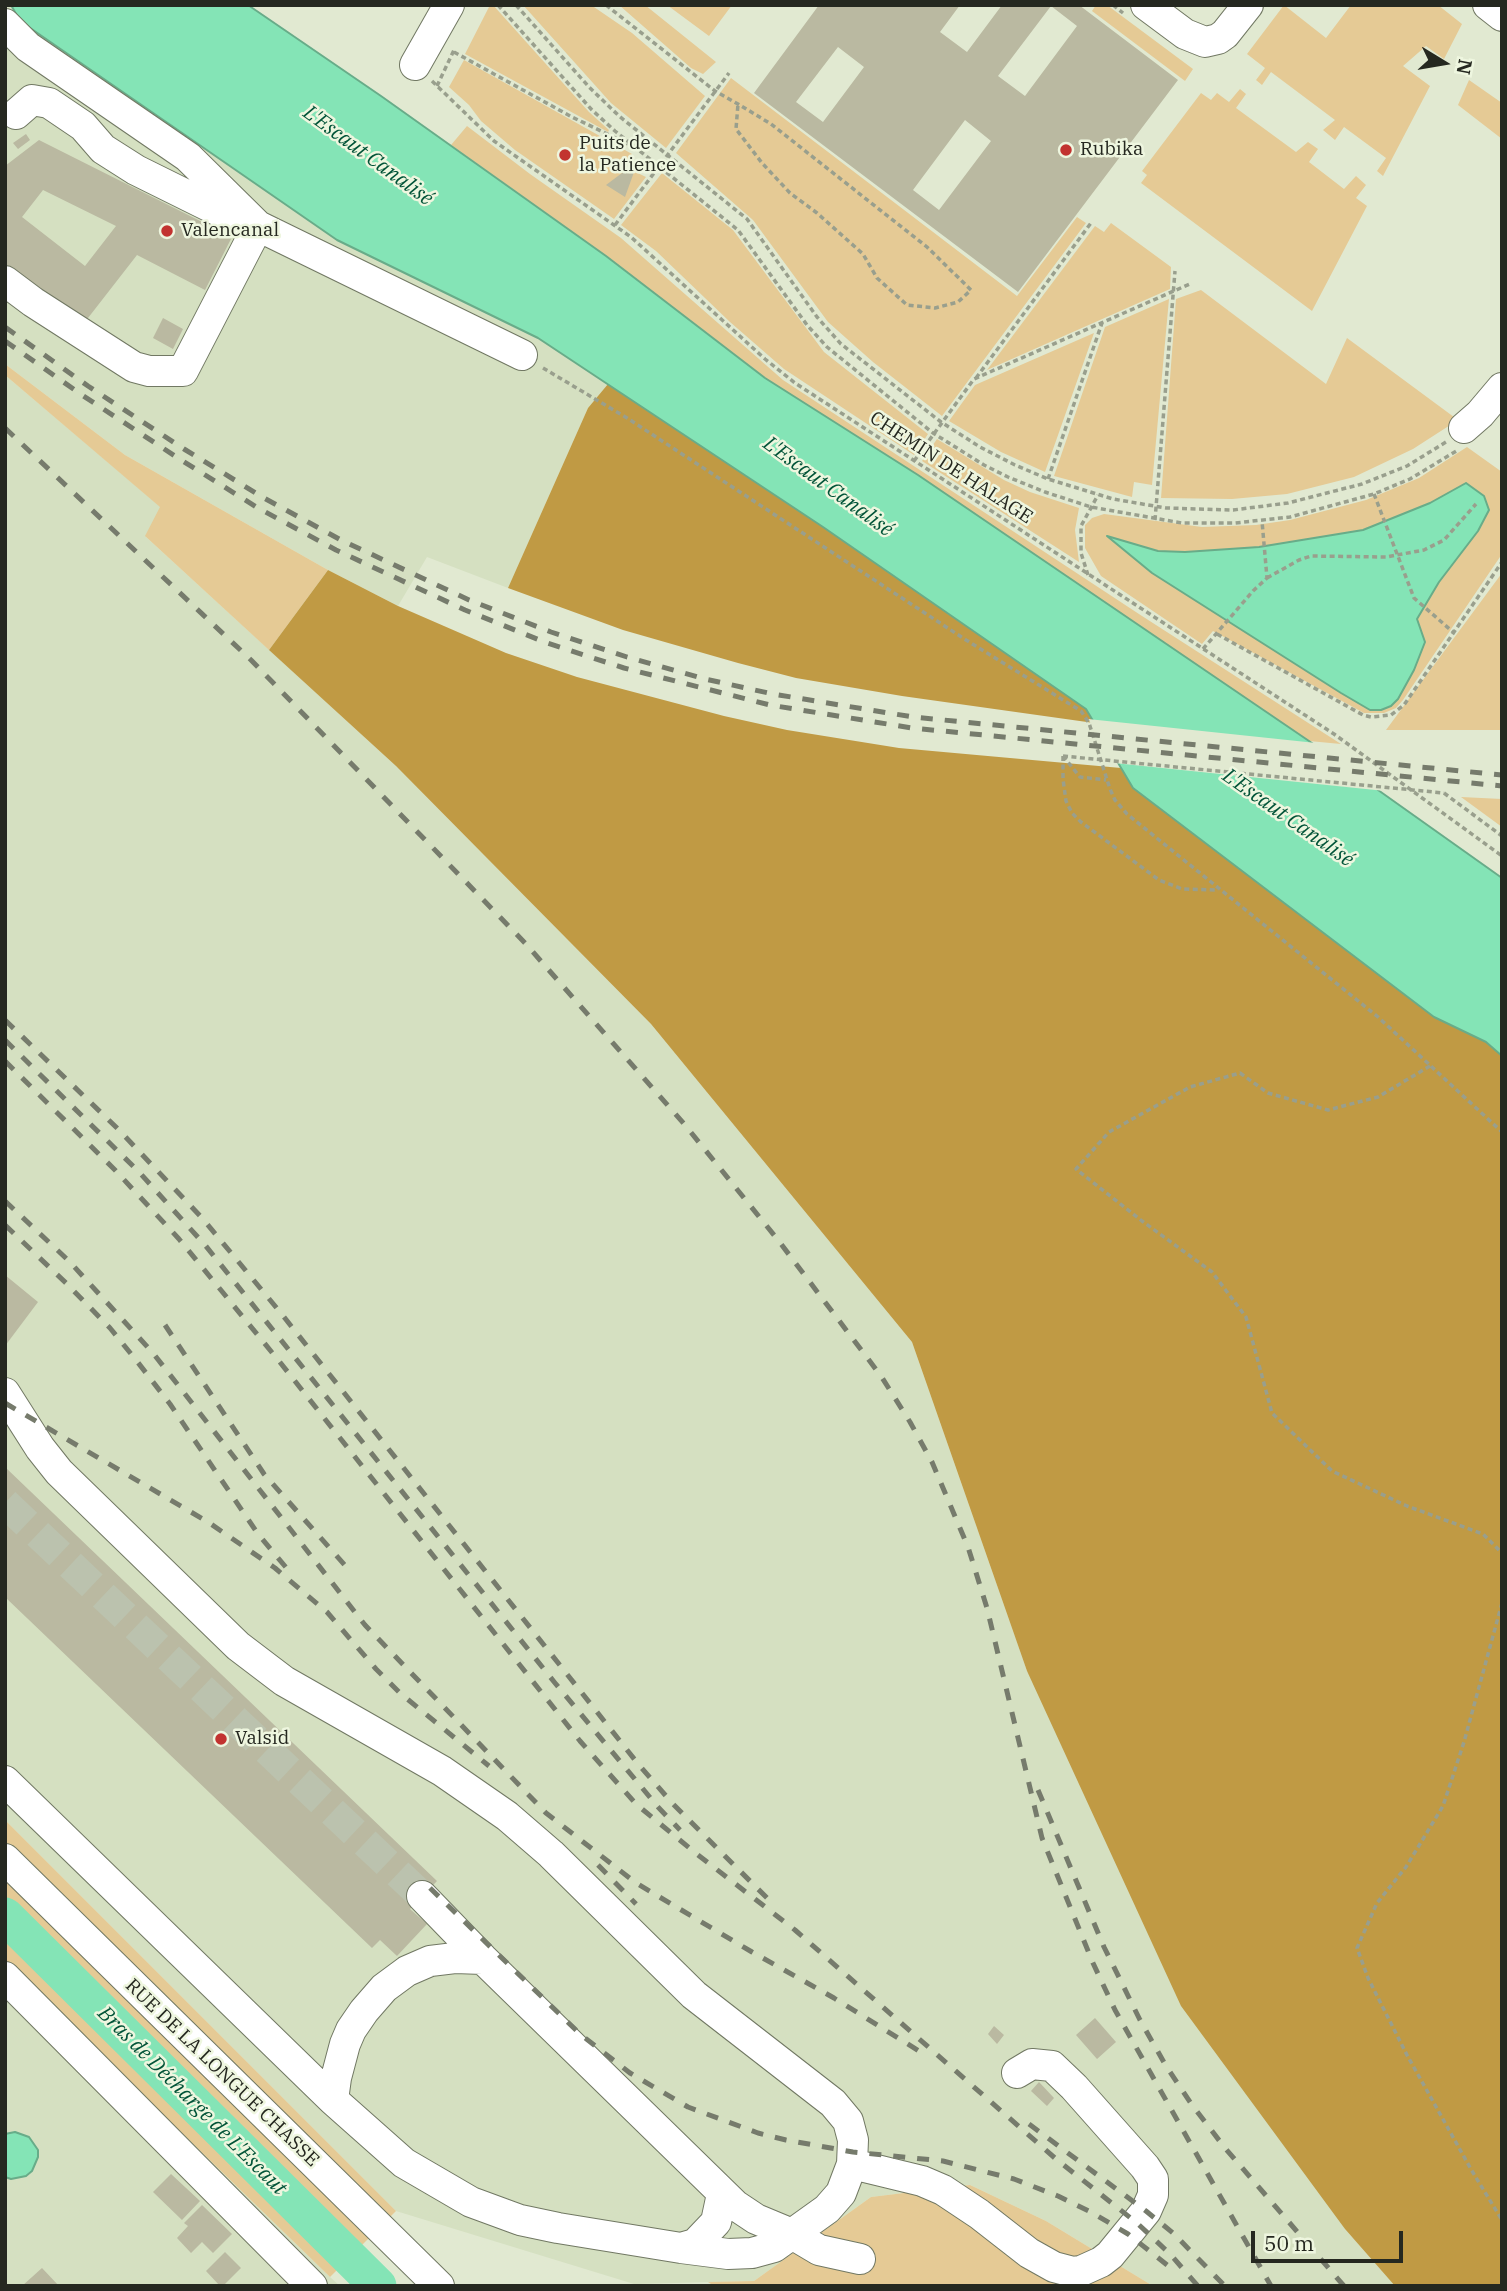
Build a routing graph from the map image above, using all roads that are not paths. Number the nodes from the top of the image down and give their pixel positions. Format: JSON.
{"nodes":[{"id":1,"x":449,"y":5,"type":"edge"},
{"id":2,"x":1146,"y":5,"type":"edge"},
{"id":3,"x":1248,"y":5,"type":"edge"},
{"id":4,"x":1488,"y":5,"type":"edge"},
{"id":5,"x":1502,"y":16,"type":"edge"},
{"id":6,"x":5,"y":24,"type":"edge"},
{"id":7,"x":415,"y":65,"type":"road end"},
{"id":8,"x":9,"y":112,"type":"edge"},
{"id":9,"x":257,"y":228,"type":"junction"},
{"id":10,"x":5,"y":281,"type":"edge"},
{"id":11,"x":522,"y":355,"type":"road end"},
{"id":12,"x":1502,"y":388,"type":"edge"},
{"id":13,"x":1463,"y":438,"type":"road end"},
{"id":14,"x":5,"y":1393,"type":"edge"},
{"id":15,"x":5,"y":1782,"type":"edge"},
{"id":16,"x":5,"y":1859,"type":"edge"},
{"id":17,"x":422,"y":1896,"type":"tunnel mouth"},
{"id":18,"x":483,"y":1959,"type":"junction"},
{"id":19,"x":5,"y":1977,"type":"edge"},
{"id":20,"x":1017,"y":2073,"type":"dead end"},
{"id":21,"x":333,"y":2100,"type":"junction"},
{"id":22,"x":852,"y":2164,"type":"junction"},
{"id":23,"x":722,"y":2194,"type":"junction"},
{"id":24,"x":792,"y":2234,"type":"junction"},
{"id":25,"x":681,"y":2248,"type":"junction"},
{"id":26,"x":860,"y":2259,"type":"dead end"},
{"id":27,"x":312,"y":2286,"type":"edge"},
{"id":28,"x":439,"y":2286,"type":"edge"}],
"edges":[{"from":1,"to":7,"type":"street"},
{"from":2,"to":3,"type":"street"},
{"from":4,"to":5,"type":"street"},
{"from":6,"to":9,"type":"street"},
{"from":8,"to":9,"type":"street"},
{"from":9,"to":10,"type":"street"},
{"from":9,"to":11,"type":"street"},
{"from":12,"to":13,"type":"street"},
{"from":14,"to":22,"type":"street"},
{"from":15,"to":21,"type":"street"},
{"from":16,"to":28,"type":"street","name":"RUE DE LA LONGUE CHASSE"},
{"from":17,"to":18,"type":"street"},
{"from":18,"to":21,"type":"street"},
{"from":18,"to":23,"type":"street"},
{"from":19,"to":27,"type":"street"},
{"from":20,"to":22,"type":"street"},
{"from":21,"to":25,"type":"street"},
{"from":22,"to":24,"type":"street"},
{"from":23,"to":24,"type":"street"},
{"from":23,"to":25,"type":"street"},
{"from":24,"to":25,"type":"street"},
{"from":24,"to":26,"type":"street"}]}
